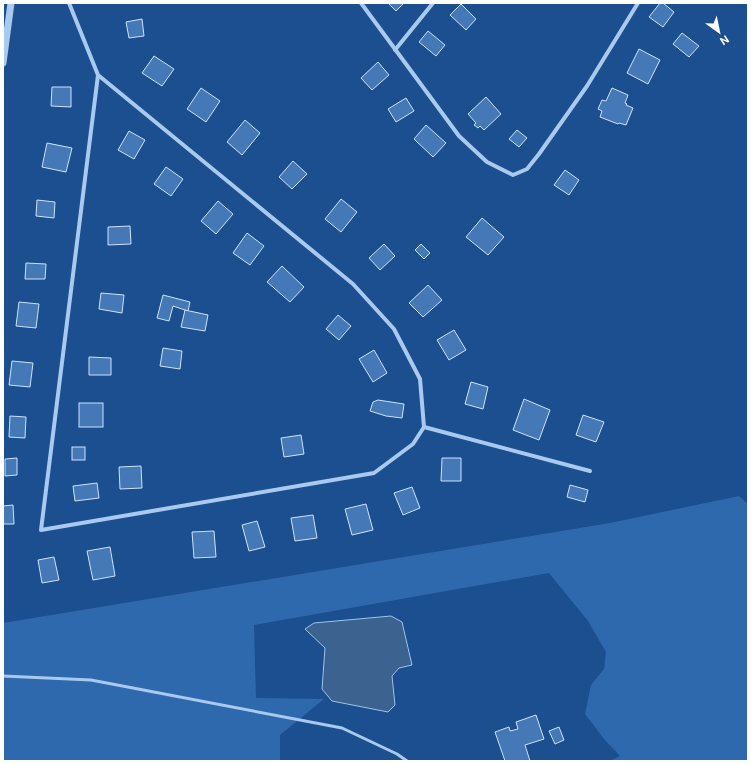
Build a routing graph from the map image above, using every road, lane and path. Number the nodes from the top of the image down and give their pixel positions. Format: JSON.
{"nodes":[{"id":1,"x":11,"y":3,"type":"edge"},
{"id":2,"x":69,"y":3,"type":"edge"},
{"id":3,"x":361,"y":3,"type":"edge"},
{"id":4,"x":433,"y":3,"type":"edge"},
{"id":5,"x":638,"y":3,"type":"edge"},
{"id":6,"x":5,"y":39,"type":"edge"},
{"id":7,"x":395,"y":50,"type":"junction"},
{"id":8,"x":3,"y":63,"type":"edge"},
{"id":9,"x":98,"y":75,"type":"junction"},
{"id":10,"x":424,"y":427,"type":"junction"},
{"id":11,"x":590,"y":471,"type":"dead end"},
{"id":12,"x":3,"y":676,"type":"edge"},
{"id":13,"x":407,"y":761,"type":"edge"}],
"edges":[{"from":1,"to":6,"type":"street"},
{"from":2,"to":9,"type":"street"},
{"from":3,"to":7,"type":"street"},
{"from":4,"to":7,"type":"street"},
{"from":5,"to":7,"type":"street"},
{"from":6,"to":8,"type":"street"},
{"from":9,"to":10,"type":"street"},
{"from":9,"to":10,"type":"street"},
{"from":10,"to":11,"type":"street"},
{"from":12,"to":13,"type":"lane"}]}
